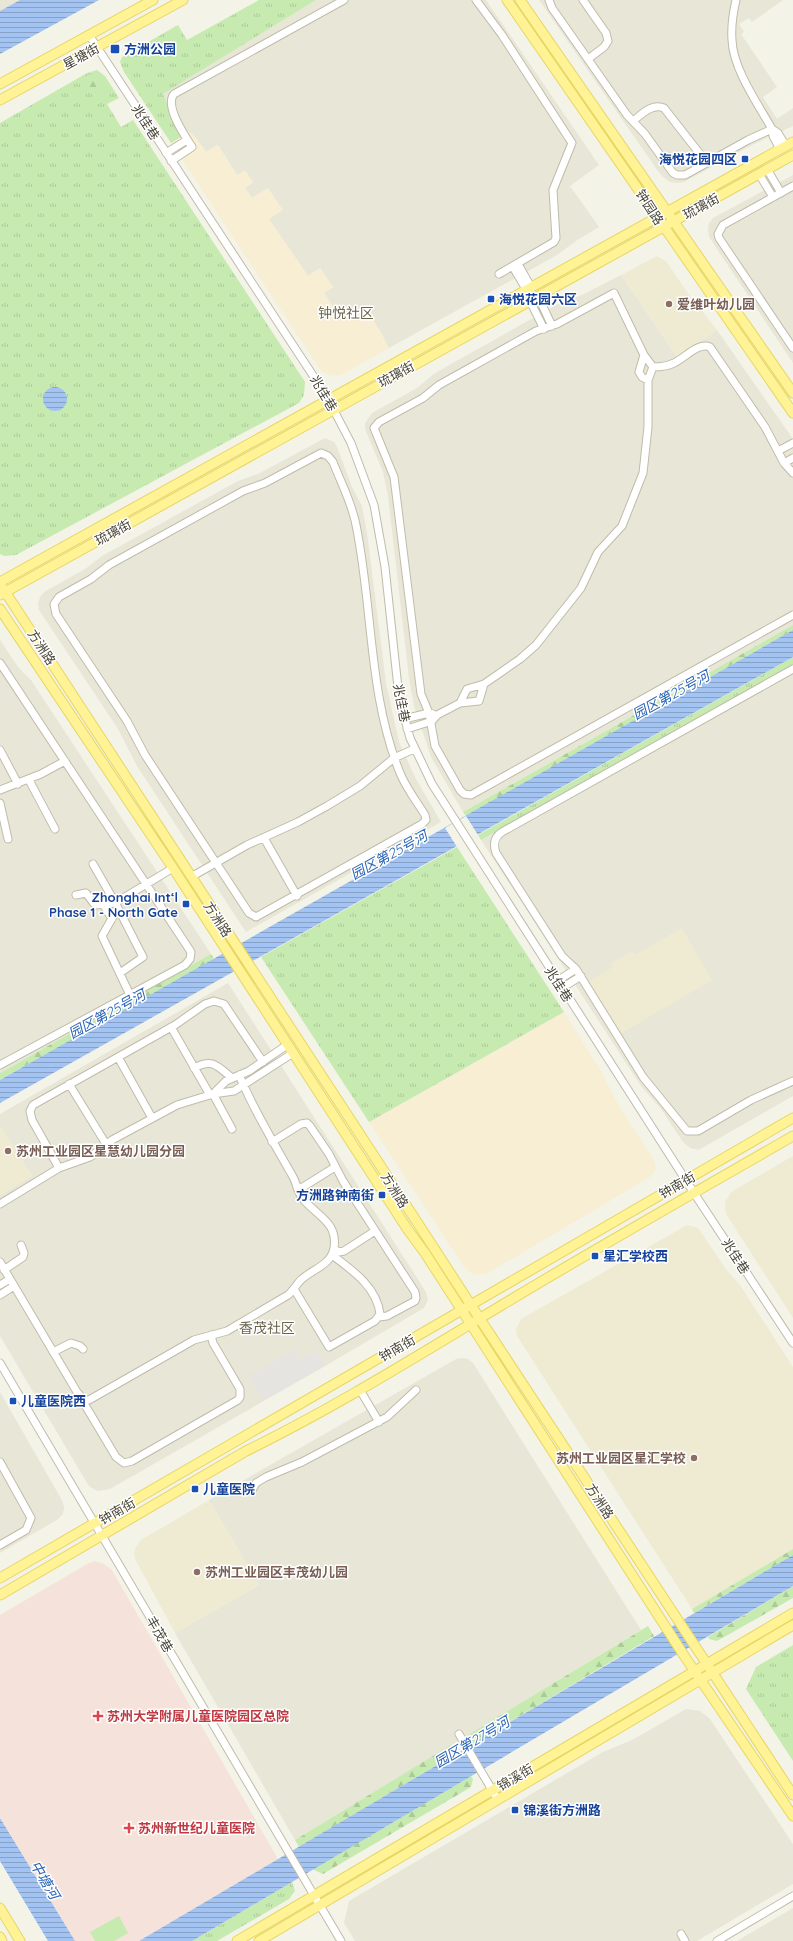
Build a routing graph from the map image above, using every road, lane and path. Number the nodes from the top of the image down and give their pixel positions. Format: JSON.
{"nodes":[{"id":1,"x":153,"y":0,"type":"edge"},
{"id":2,"x":183,"y":0,"type":"edge"},
{"id":3,"x":344,"y":0,"type":"edge"},
{"id":4,"x":476,"y":0,"type":"edge"},
{"id":5,"x":507,"y":0,"type":"edge"},
{"id":6,"x":520,"y":0,"type":"edge"},
{"id":7,"x":549,"y":0,"type":"edge"},
{"id":8,"x":583,"y":0,"type":"edge"},
{"id":9,"x":736,"y":0,"type":"edge"},
{"id":10,"x":89,"y":35,"type":"junction"},
{"id":11,"x":97,"y":47,"type":"junction"},
{"id":12,"x":588,"y":59,"type":"junction"},
{"id":13,"x":0,"y":84,"type":"edge"},
{"id":14,"x":0,"y":100,"type":"edge"},
{"id":15,"x":633,"y":121,"type":"junction"},
{"id":16,"x":772,"y":129,"type":"junction"},
{"id":17,"x":188,"y":140,"type":"junction"},
{"id":18,"x":786,"y":146,"type":"edge"},
{"id":19,"x":166,"y":153,"type":"junction"},
{"id":20,"x":793,"y":155,"type":"edge"},
{"id":21,"x":171,"y":161,"type":"junction"},
{"id":22,"x":706,"y":163,"type":"junction"},
{"id":23,"x":763,"y":171,"type":"junction"},
{"id":24,"x":793,"y":186,"type":"edge"},
{"id":25,"x":781,"y":193,"type":"junction"},
{"id":26,"x":773,"y":197,"type":"junction"},
{"id":27,"x":667,"y":211,"type":"junction"},
{"id":28,"x":656,"y":217,"type":"junction"},
{"id":29,"x":674,"y":221,"type":"junction"},
{"id":30,"x":662,"y":227,"type":"junction"},
{"id":31,"x":515,"y":265,"type":"junction"},
{"id":32,"x":499,"y":274,"type":"dead end"},
{"id":33,"x":528,"y":288,"type":"junction"},
{"id":34,"x":534,"y":298,"type":"junction"},
{"id":35,"x":552,"y":326,"type":"junction"},
{"id":36,"x":544,"y":329,"type":"junction"},
{"id":37,"x":793,"y":348,"type":"edge"},
{"id":38,"x":644,"y":355,"type":"junction"},
{"id":39,"x":653,"y":367,"type":"junction"},
{"id":40,"x":648,"y":380,"type":"junction"},
{"id":41,"x":793,"y":393,"type":"edge"},
{"id":42,"x":328,"y":399,"type":"junction"},
{"id":43,"x":334,"y":409,"type":"junction"},
{"id":44,"x":793,"y":413,"type":"edge"},
{"id":45,"x":793,"y":443,"type":"edge"},
{"id":46,"x":778,"y":451,"type":"junction"},
{"id":47,"x":793,"y":458,"type":"edge"},
{"id":48,"x":784,"y":463,"type":"junction"},
{"id":49,"x":793,"y":473,"type":"edge"},
{"id":50,"x":0,"y":583,"type":"edge"},
{"id":51,"x":3,"y":593,"type":"edge"},
{"id":52,"x":0,"y":609,"type":"edge"},
{"id":53,"x":793,"y":615,"type":"edge"},
{"id":54,"x":0,"y":663,"type":"edge"},
{"id":55,"x":793,"y":668,"type":"edge"},
{"id":56,"x":484,"y":684,"type":"junction"},
{"id":57,"x":460,"y":703,"type":"junction"},
{"id":58,"x":432,"y":716,"type":"junction"},
{"id":59,"x":404,"y":719,"type":"junction"},
{"id":60,"x":407,"y":729,"type":"junction"},
{"id":61,"x":414,"y":749,"type":"junction"},
{"id":62,"x":0,"y":750,"type":"edge"},
{"id":63,"x":394,"y":758,"type":"junction"},
{"id":64,"x":65,"y":761,"type":"junction"},
{"id":65,"x":28,"y":780,"type":"junction"},
{"id":66,"x":18,"y":784,"type":"junction"},
{"id":67,"x":0,"y":790,"type":"edge"},
{"id":68,"x":0,"y":803,"type":"edge"},
{"id":69,"x":55,"y":829,"type":"dead end"},
{"id":70,"x":264,"y":838,"type":"junction"},
{"id":71,"x":8,"y":839,"type":"dead end"},
{"id":72,"x":93,"y":864,"type":"dead end"},
{"id":73,"x":215,"y":864,"type":"junction"},
{"id":74,"x":173,"y":868,"type":"junction"},
{"id":75,"x":191,"y":877,"type":"junction"},
{"id":76,"x":146,"y":884,"type":"junction"},
{"id":77,"x":76,"y":895,"type":"dead end"},
{"id":78,"x":297,"y":896,"type":"junction"},
{"id":79,"x":103,"y":904,"type":"junction"},
{"id":80,"x":116,"y":905,"type":"junction"},
{"id":81,"x":112,"y":919,"type":"junction"},
{"id":82,"x":576,"y":968,"type":"junction"},
{"id":83,"x":120,"y":973,"type":"junction"},
{"id":84,"x":581,"y":976,"type":"junction"},
{"id":85,"x":557,"y":981,"type":"junction"},
{"id":86,"x":562,"y":988,"type":"junction"},
{"id":87,"x":130,"y":995,"type":"junction"},
{"id":88,"x":171,"y":1027,"type":"junction"},
{"id":89,"x":287,"y":1045,"type":"junction"},
{"id":90,"x":293,"y":1053,"type":"junction"},
{"id":91,"x":118,"y":1057,"type":"junction"},
{"id":92,"x":263,"y":1062,"type":"junction"},
{"id":93,"x":0,"y":1065,"type":"edge"},
{"id":94,"x":194,"y":1068,"type":"junction"},
{"id":95,"x":235,"y":1076,"type":"junction"},
{"id":96,"x":793,"y":1081,"type":"edge"},
{"id":97,"x":69,"y":1084,"type":"junction"},
{"id":98,"x":243,"y":1086,"type":"junction"},
{"id":99,"x":211,"y":1095,"type":"junction"},
{"id":100,"x":152,"y":1118,"type":"junction"},
{"id":101,"x":793,"y":1118,"type":"edge"},
{"id":102,"x":232,"y":1129,"type":"dead end"},
{"id":103,"x":793,"y":1136,"type":"edge"},
{"id":104,"x":272,"y":1142,"type":"junction"},
{"id":105,"x":106,"y":1144,"type":"junction"},
{"id":106,"x":335,"y":1167,"type":"junction"},
{"id":107,"x":59,"y":1168,"type":"junction"},
{"id":108,"x":686,"y":1180,"type":"junction"},
{"id":109,"x":297,"y":1188,"type":"junction"},
{"id":110,"x":694,"y":1193,"type":"junction"},
{"id":111,"x":0,"y":1204,"type":"edge"},
{"id":112,"x":375,"y":1231,"type":"junction"},
{"id":113,"x":21,"y":1244,"type":"dead end"},
{"id":114,"x":333,"y":1252,"type":"junction"},
{"id":115,"x":0,"y":1262,"type":"edge"},
{"id":116,"x":4,"y":1270,"type":"junction"},
{"id":117,"x":10,"y":1279,"type":"junction"},
{"id":118,"x":0,"y":1284,"type":"edge"},
{"id":119,"x":14,"y":1286,"type":"junction"},
{"id":120,"x":294,"y":1289,"type":"junction"},
{"id":121,"x":0,"y":1295,"type":"edge"},
{"id":122,"x":471,"y":1305,"type":"junction"},
{"id":123,"x":462,"y":1310,"type":"junction"},
{"id":124,"x":379,"y":1317,"type":"junction"},
{"id":125,"x":480,"y":1319,"type":"junction"},
{"id":126,"x":470,"y":1325,"type":"junction"},
{"id":127,"x":211,"y":1335,"type":"junction"},
{"id":128,"x":793,"y":1342,"type":"edge"},
{"id":129,"x":83,"y":1349,"type":"dead end"},
{"id":130,"x":53,"y":1352,"type":"junction"},
{"id":131,"x":0,"y":1363,"type":"edge"},
{"id":132,"x":360,"y":1390,"type":"junction"},
{"id":133,"x":416,"y":1390,"type":"dead end"},
{"id":134,"x":84,"y":1400,"type":"junction"},
{"id":135,"x":378,"y":1422,"type":"junction"},
{"id":136,"x":0,"y":1462,"type":"edge"},
{"id":137,"x":252,"y":1490,"type":"dead end"},
{"id":138,"x":95,"y":1524,"type":"junction"},
{"id":139,"x":103,"y":1536,"type":"junction"},
{"id":140,"x":0,"y":1545,"type":"edge"},
{"id":141,"x":0,"y":1578,"type":"edge"},
{"id":142,"x":0,"y":1595,"type":"edge"},
{"id":143,"x":793,"y":1613,"type":"edge"},
{"id":144,"x":793,"y":1625,"type":"edge"},
{"id":145,"x":707,"y":1664,"type":"junction"},
{"id":146,"x":695,"y":1670,"type":"junction"},
{"id":147,"x":712,"y":1673,"type":"junction"},
{"id":148,"x":701,"y":1679,"type":"junction"},
{"id":149,"x":459,"y":1734,"type":"dead end"},
{"id":150,"x":492,"y":1790,"type":"junction"},
{"id":151,"x":793,"y":1795,"type":"edge"},
{"id":152,"x":498,"y":1800,"type":"junction"},
{"id":153,"x":793,"y":1816,"type":"edge"},
{"id":154,"x":314,"y":1895,"type":"junction"},
{"id":155,"x":793,"y":1896,"type":"edge"},
{"id":156,"x":320,"y":1906,"type":"junction"},
{"id":157,"x":0,"y":1908,"type":"edge"},
{"id":158,"x":681,"y":1934,"type":"dead end"},
{"id":159,"x":0,"y":1937,"type":"edge"},
{"id":160,"x":2,"y":1941,"type":"edge"},
{"id":161,"x":20,"y":1941,"type":"edge"},
{"id":162,"x":238,"y":1941,"type":"edge"},
{"id":163,"x":259,"y":1941,"type":"edge"},
{"id":164,"x":340,"y":1941,"type":"edge"},
{"id":165,"x":685,"y":1941,"type":"edge"},
{"id":166,"x":717,"y":1941,"type":"edge"}],
"edges":[{"from":1,"to":10,"type":"main road","name":"星塘街"},
{"from":2,"to":11,"type":"main road","name":"星塘街"},
{"from":3,"to":17,"type":"street"},
{"from":4,"to":31,"type":"street"},
{"from":5,"to":28,"type":"main road","name":"钟园路"},
{"from":6,"to":27,"type":"main road","name":"钟园路"},
{"from":7,"to":12,"type":"street"},
{"from":8,"to":12,"type":"street"},
{"from":9,"to":16,"type":"street"},
{"from":10,"to":11,"type":"street","name":"兆佳巷"},
{"from":10,"to":13,"type":"main road","name":"星塘街"},
{"from":11,"to":14,"type":"main road","name":"星塘街"},
{"from":11,"to":19,"type":"street","name":"兆佳巷"},
{"from":12,"to":15,"type":"street"},
{"from":15,"to":22,"type":"street"},
{"from":15,"to":22,"type":"street"},
{"from":16,"to":18,"type":"street"},
{"from":16,"to":22,"type":"street"},
{"from":17,"to":19,"type":"street"},
{"from":17,"to":21,"type":"street"},
{"from":18,"to":27,"type":"main road","name":"琉璃街"},
{"from":19,"to":21,"type":"street","name":"兆佳巷"},
{"from":20,"to":23,"type":"main road","name":"琉璃街"},
{"from":21,"to":42,"type":"street","name":"兆佳巷"},
{"from":23,"to":25,"type":"street"},
{"from":23,"to":26,"type":"street"},
{"from":23,"to":29,"type":"main road","name":"琉璃街"},
{"from":24,"to":25,"type":"street"},
{"from":25,"to":26,"type":"street"},
{"from":26,"to":37,"type":"street"},
{"from":27,"to":28,"type":"main road","name":"琉璃街"},
{"from":27,"to":29,"type":"main road","name":"钟园路"},
{"from":28,"to":30,"type":"main road","name":"钟园路"},
{"from":28,"to":33,"type":"main road","name":"琉璃街"},
{"from":29,"to":30,"type":"main road","name":"琉璃街"},
{"from":29,"to":41,"type":"main road","name":"钟园路"},
{"from":30,"to":34,"type":"main road","name":"琉璃街"},
{"from":30,"to":44,"type":"main road","name":"钟园路"},
{"from":31,"to":32,"type":"street"},
{"from":31,"to":33,"type":"street"},
{"from":33,"to":42,"type":"main road","name":"琉璃街"},
{"from":34,"to":35,"type":"street"},
{"from":34,"to":36,"type":"street"},
{"from":34,"to":43,"type":"main road","name":"琉璃街"},
{"from":35,"to":36,"type":"street"},
{"from":35,"to":38,"type":"street"},
{"from":36,"to":58,"type":"street"},
{"from":38,"to":39,"type":"street"},
{"from":38,"to":40,"type":"street"},
{"from":39,"to":40,"type":"street"},
{"from":39,"to":46,"type":"street"},
{"from":40,"to":56,"type":"street"},
{"from":42,"to":43,"type":"street","name":"兆佳巷"},
{"from":42,"to":50,"type":"main road","name":"琉璃街"},
{"from":43,"to":51,"type":"main road","name":"琉璃街"},
{"from":43,"to":59,"type":"street","name":"兆佳巷"},
{"from":45,"to":46,"type":"street"},
{"from":46,"to":48,"type":"street"},
{"from":47,"to":48,"type":"street"},
{"from":48,"to":49,"type":"street"},
{"from":50,"to":51,"type":"main road","name":"方洲路"},
{"from":51,"to":75,"type":"main road","name":"方洲路"},
{"from":52,"to":74,"type":"main road","name":"方洲路"},
{"from":53,"to":58,"type":"street"},
{"from":54,"to":64,"type":"street"},
{"from":55,"to":82,"type":"street"},
{"from":56,"to":57,"type":"street"},
{"from":56,"to":57,"type":"street"},
{"from":57,"to":58,"type":"street"},
{"from":58,"to":59,"type":"street"},
{"from":58,"to":60,"type":"street"},
{"from":59,"to":60,"type":"street","name":"兆佳巷"},
{"from":60,"to":61,"type":"street","name":"兆佳巷"},
{"from":61,"to":63,"type":"street"},
{"from":61,"to":85,"type":"street","name":"兆佳巷"},
{"from":62,"to":66,"type":"street"},
{"from":63,"to":70,"type":"street"},
{"from":63,"to":73,"type":"street"},
{"from":63,"to":78,"type":"street"},
{"from":64,"to":65,"type":"street"},
{"from":64,"to":76,"type":"street"},
{"from":65,"to":66,"type":"street"},
{"from":65,"to":69,"type":"street"},
{"from":66,"to":67,"type":"street"},
{"from":68,"to":71,"type":"street"},
{"from":70,"to":73,"type":"street"},
{"from":70,"to":78,"type":"street"},
{"from":72,"to":80,"type":"street"},
{"from":73,"to":75,"type":"street"},
{"from":73,"to":78,"type":"street"},
{"from":74,"to":76,"type":"street"},
{"from":74,"to":89,"type":"main road","name":"方洲路"},
{"from":75,"to":122,"type":"main road","name":"方洲路"},
{"from":76,"to":80,"type":"street"},
{"from":76,"to":87,"type":"street"},
{"from":77,"to":79,"type":"street"},
{"from":79,"to":80,"type":"street"},
{"from":79,"to":81,"type":"street"},
{"from":80,"to":81,"type":"street"},
{"from":80,"to":83,"type":"street"},
{"from":81,"to":83,"type":"street"},
{"from":82,"to":84,"type":"street"},
{"from":82,"to":85,"type":"street"},
{"from":83,"to":87,"type":"street"},
{"from":84,"to":86,"type":"street"},
{"from":84,"to":96,"type":"street"},
{"from":85,"to":86,"type":"street","name":"兆佳巷"},
{"from":86,"to":108,"type":"street","name":"兆佳巷"},
{"from":87,"to":93,"type":"street"},
{"from":88,"to":91,"type":"street"},
{"from":88,"to":92,"type":"street"},
{"from":88,"to":94,"type":"street"},
{"from":89,"to":90,"type":"main road","name":"方洲路"},
{"from":89,"to":92,"type":"street"},
{"from":90,"to":98,"type":"street"},
{"from":90,"to":123,"type":"main road","name":"方洲路"},
{"from":91,"to":97,"type":"street"},
{"from":91,"to":100,"type":"street"},
{"from":92,"to":95,"type":"street"},
{"from":94,"to":95,"type":"street"},
{"from":94,"to":99,"type":"street"},
{"from":95,"to":98,"type":"street"},
{"from":95,"to":99,"type":"street"},
{"from":97,"to":105,"type":"street"},
{"from":97,"to":107,"type":"street"},
{"from":98,"to":99,"type":"street"},
{"from":98,"to":104,"type":"street"},
{"from":99,"to":100,"type":"street"},
{"from":99,"to":102,"type":"street"},
{"from":100,"to":105,"type":"street"},
{"from":101,"to":108,"type":"main road","name":"钟南街"},
{"from":103,"to":110,"type":"main road","name":"钟南街"},
{"from":104,"to":106,"type":"street"},
{"from":104,"to":109,"type":"street"},
{"from":105,"to":107,"type":"street"},
{"from":106,"to":109,"type":"street"},
{"from":106,"to":112,"type":"street"},
{"from":107,"to":111,"type":"street"},
{"from":108,"to":110,"type":"street","name":"兆佳巷"},
{"from":108,"to":122,"type":"main road","name":"钟南街"},
{"from":109,"to":114,"type":"street"},
{"from":110,"to":125,"type":"main road","name":"钟南街"},
{"from":110,"to":128,"type":"street","name":"兆佳巷"},
{"from":112,"to":114,"type":"street"},
{"from":112,"to":124,"type":"street"},
{"from":113,"to":116,"type":"street"},
{"from":114,"to":120,"type":"street"},
{"from":114,"to":124,"type":"street"},
{"from":115,"to":116,"type":"street"},
{"from":116,"to":117,"type":"street"},
{"from":117,"to":118,"type":"street"},
{"from":117,"to":119,"type":"street"},
{"from":119,"to":121,"type":"street"},
{"from":119,"to":130,"type":"street"},
{"from":120,"to":124,"type":"street"},
{"from":120,"to":127,"type":"street"},
{"from":122,"to":123,"type":"main road","name":"钟南街"},
{"from":122,"to":125,"type":"main road","name":"方洲路"},
{"from":123,"to":126,"type":"main road","name":"方洲路"},
{"from":123,"to":138,"type":"main road","name":"钟南街"},
{"from":125,"to":126,"type":"main road","name":"钟南街"},
{"from":125,"to":145,"type":"main road","name":"方洲路"},
{"from":126,"to":132,"type":"main road","name":"钟南街"},
{"from":126,"to":146,"type":"main road","name":"方洲路"},
{"from":127,"to":134,"type":"street"},
{"from":127,"to":134,"type":"street"},
{"from":129,"to":130,"type":"street"},
{"from":130,"to":134,"type":"street"},
{"from":131,"to":138,"type":"street","name":"丰茂巷"},
{"from":132,"to":135,"type":"street"},
{"from":132,"to":139,"type":"main road","name":"钟南街"},
{"from":133,"to":135,"type":"street"},
{"from":135,"to":137,"type":"street"},
{"from":136,"to":140,"type":"street"},
{"from":138,"to":139,"type":"street","name":"丰茂巷"},
{"from":138,"to":141,"type":"main road","name":"钟南街"},
{"from":139,"to":142,"type":"main road","name":"钟南街"},
{"from":139,"to":154,"type":"street","name":"丰茂巷"},
{"from":143,"to":145,"type":"main road","name":"锦溪街"},
{"from":144,"to":147,"type":"main road","name":"锦溪街"},
{"from":145,"to":146,"type":"main road","name":"锦溪街"},
{"from":145,"to":147,"type":"main road","name":"方洲路"},
{"from":146,"to":148,"type":"main road","name":"方洲路"},
{"from":146,"to":150,"type":"main road","name":"锦溪街"},
{"from":147,"to":148,"type":"main road","name":"锦溪街"},
{"from":147,"to":151,"type":"main road","name":"方洲路"},
{"from":148,"to":152,"type":"main road","name":"锦溪街"},
{"from":148,"to":153,"type":"main road","name":"方洲路"},
{"from":149,"to":150,"type":"street"},
{"from":150,"to":152,"type":"street"},
{"from":150,"to":154,"type":"main road","name":"锦溪街"},
{"from":152,"to":156,"type":"main road","name":"锦溪街"},
{"from":154,"to":156,"type":"street","name":"丰茂巷"},
{"from":154,"to":162,"type":"main road","name":"锦溪街"},
{"from":155,"to":166,"type":"street"},
{"from":156,"to":163,"type":"main road","name":"锦溪街"},
{"from":156,"to":164,"type":"street","name":"丰茂巷"},
{"from":157,"to":161,"type":"main road"},
{"from":158,"to":165,"type":"street"},
{"from":159,"to":160,"type":"main road"}]}
